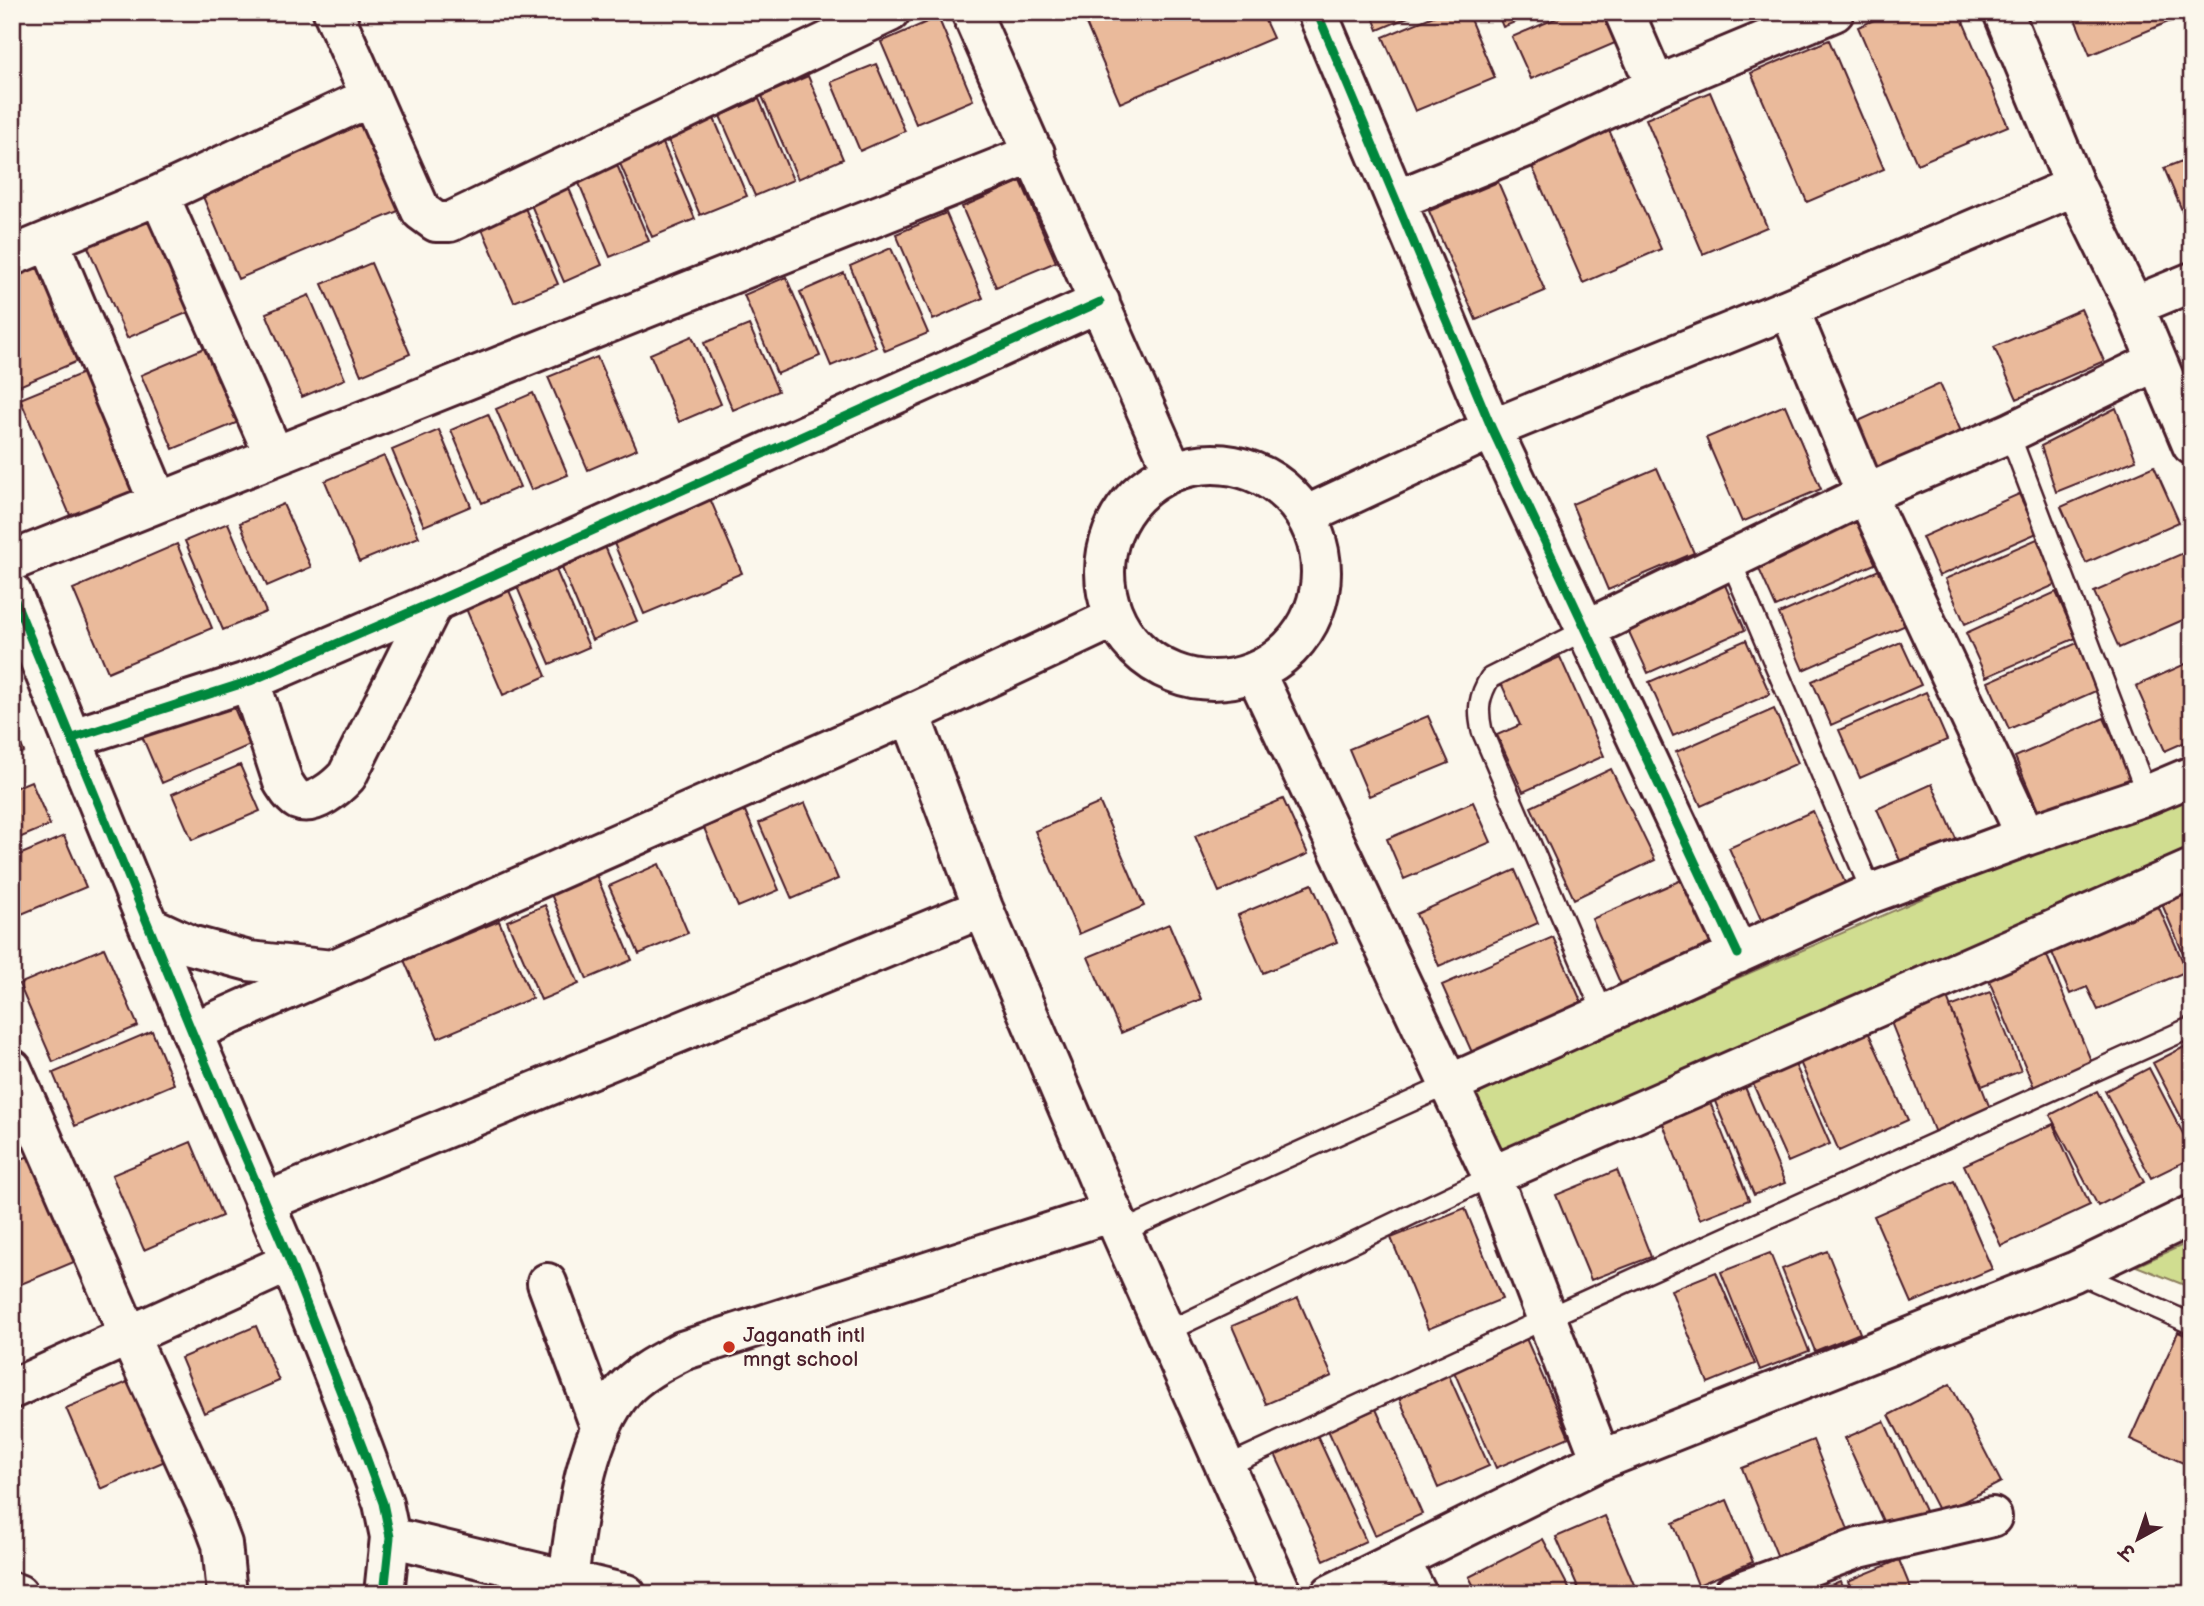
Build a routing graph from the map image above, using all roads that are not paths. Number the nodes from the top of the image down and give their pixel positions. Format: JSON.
{"nodes":[{"id":1,"x":333,"y":12,"type":"edge"},
{"id":2,"x":890,"y":12,"type":"edge"},
{"id":3,"x":971,"y":12,"type":"edge"},
{"id":4,"x":1317,"y":12,"type":"edge"},
{"id":5,"x":1625,"y":12,"type":"edge"},
{"id":6,"x":1835,"y":12,"type":"edge"},
{"id":7,"x":2003,"y":12,"type":"edge"},
{"id":8,"x":1656,"y":86,"type":"junction"},
{"id":9,"x":370,"y":97,"type":"junction"},
{"id":10,"x":1035,"y":153,"type":"junction"},
{"id":11,"x":2075,"y":186,"type":"junction"},
{"id":12,"x":159,"y":195,"type":"junction"},
{"id":13,"x":1396,"y":200,"type":"junction"},
{"id":14,"x":49,"y":241,"type":"junction"},
{"id":15,"x":12,"y":256,"type":"edge"},
{"id":16,"x":2192,"y":282,"type":"edge"},
{"id":17,"x":1100,"y":302,"type":"junction"},
{"id":18,"x":2134,"y":306,"type":"junction"},
{"id":19,"x":1789,"y":308,"type":"junction"},
{"id":20,"x":2157,"y":361,"type":"junction"},
{"id":21,"x":1492,"y":429,"type":"junction"},
{"id":22,"x":2008,"y":433,"type":"junction"},
{"id":23,"x":2192,"y":445,"type":"edge"},
{"id":24,"x":274,"y":455,"type":"junction"},
{"id":25,"x":1173,"y":471,"type":"junction"},
{"id":26,"x":1866,"y":494,"type":"junction"},
{"id":27,"x":158,"y":501,"type":"junction"},
{"id":28,"x":1305,"y":516,"type":"junction"},
{"id":29,"x":1730,"y":559,"type":"junction"},
{"id":30,"x":12,"y":561,"type":"edge"},
{"id":31,"x":12,"y":593,"type":"edge"},
{"id":32,"x":435,"y":601,"type":"junction"},
{"id":33,"x":1114,"y":618,"type":"junction"},
{"id":34,"x":1587,"y":629,"type":"junction"},
{"id":35,"x":1255,"y":672,"type":"junction"},
{"id":36,"x":250,"y":681,"type":"junction"},
{"id":37,"x":910,"y":713,"type":"junction"},
{"id":38,"x":73,"y":738,"type":"junction"},
{"id":39,"x":2192,"y":776,"type":"edge"},
{"id":40,"x":2147,"y":795,"type":"junction"},
{"id":41,"x":2026,"y":836,"type":"junction"},
{"id":42,"x":2192,"y":869,"type":"edge"},
{"id":43,"x":1872,"y":893,"type":"junction"},
{"id":44,"x":983,"y":908,"type":"junction"},
{"id":45,"x":149,"y":926,"type":"junction"},
{"id":46,"x":1738,"y":954,"type":"junction"},
{"id":47,"x":332,"y":970,"type":"junction"},
{"id":48,"x":1604,"y":1015,"type":"junction"},
{"id":49,"x":2192,"y":1027,"type":"edge"},
{"id":50,"x":192,"y":1032,"type":"junction"},
{"id":51,"x":12,"y":1069,"type":"edge"},
{"id":52,"x":1450,"y":1083,"type":"junction"},
{"id":53,"x":1492,"y":1177,"type":"junction"},
{"id":54,"x":265,"y":1202,"type":"junction"},
{"id":55,"x":2192,"y":1216,"type":"edge"},
{"id":56,"x":1117,"y":1222,"type":"junction"},
{"id":57,"x":290,"y":1262,"type":"junction"},
{"id":58,"x":2074,"y":1272,"type":"junction"},
{"id":59,"x":547,"y":1283,"type":"dead end"},
{"id":60,"x":1547,"y":1318,"type":"junction"},
{"id":61,"x":2192,"y":1324,"type":"edge"},
{"id":62,"x":1166,"y":1332,"type":"junction"},
{"id":63,"x":129,"y":1336,"type":"junction"},
{"id":64,"x":12,"y":1390,"type":"edge"},
{"id":65,"x":601,"y":1429,"type":"junction"},
{"id":66,"x":1601,"y":1460,"type":"junction"},
{"id":67,"x":1227,"y":1466,"type":"junction"},
{"id":68,"x":1992,"y":1517,"type":"dead end"},
{"id":69,"x":390,"y":1537,"type":"junction"},
{"id":70,"x":1400,"y":1560,"type":"junction"},
{"id":71,"x":568,"y":1580,"type":"junction"},
{"id":72,"x":12,"y":1592,"type":"edge"},
{"id":73,"x":18,"y":1594,"type":"edge"},
{"id":74,"x":227,"y":1594,"type":"edge"},
{"id":75,"x":384,"y":1594,"type":"edge"},
{"id":76,"x":626,"y":1594,"type":"edge"},
{"id":77,"x":1282,"y":1594,"type":"edge"},
{"id":78,"x":1331,"y":1594,"type":"edge"},
{"id":79,"x":1417,"y":1594,"type":"edge"},
{"id":80,"x":1733,"y":1594,"type":"edge"}],
"edges":[{"from":1,"to":9,"type":"street"},
{"from":2,"to":9,"type":"street"},
{"from":3,"to":10,"type":"street"},
{"from":4,"to":13,"type":"street"},
{"from":5,"to":8,"type":"street"},
{"from":6,"to":8,"type":"street"},
{"from":7,"to":11,"type":"street"},
{"from":8,"to":13,"type":"street"},
{"from":9,"to":12,"type":"street"},
{"from":10,"to":17,"type":"street"},
{"from":10,"to":24,"type":"street"},
{"from":11,"to":18,"type":"street"},
{"from":11,"to":19,"type":"street"},
{"from":12,"to":14,"type":"street"},
{"from":12,"to":24,"type":"street"},
{"from":13,"to":21,"type":"street"},
{"from":14,"to":15,"type":"street"},
{"from":14,"to":27,"type":"street"},
{"from":16,"to":18,"type":"street"},
{"from":17,"to":25,"type":"street"},
{"from":17,"to":32,"type":"street"},
{"from":18,"to":20,"type":"street"},
{"from":19,"to":21,"type":"street"},
{"from":19,"to":26,"type":"street"},
{"from":20,"to":22,"type":"street"},
{"from":20,"to":23,"type":"street"},
{"from":21,"to":28,"type":"street"},
{"from":21,"to":34,"type":"street"},
{"from":22,"to":26,"type":"street"},
{"from":22,"to":40,"type":"lane"},
{"from":24,"to":27,"type":"street"},
{"from":25,"to":28,"type":"street"},
{"from":25,"to":33,"type":"street"},
{"from":26,"to":29,"type":"street"},
{"from":26,"to":41,"type":"street"},
{"from":27,"to":30,"type":"street"},
{"from":28,"to":35,"type":"street"},
{"from":29,"to":34,"type":"street"},
{"from":29,"to":43,"type":"lane"},
{"from":31,"to":38,"type":"street"},
{"from":32,"to":36,"type":"street"},
{"from":32,"to":36,"type":"street"},
{"from":33,"to":35,"type":"street"},
{"from":33,"to":37,"type":"street"},
{"from":34,"to":46,"type":"street"},
{"from":34,"to":48,"type":"lane"},
{"from":35,"to":52,"type":"street"},
{"from":36,"to":38,"type":"street"},
{"from":37,"to":44,"type":"street"},
{"from":37,"to":47,"type":"street"},
{"from":38,"to":45,"type":"street"},
{"from":39,"to":40,"type":"street"},
{"from":40,"to":41,"type":"street"},
{"from":41,"to":43,"type":"street"},
{"from":42,"to":53,"type":"street"},
{"from":43,"to":46,"type":"street"},
{"from":44,"to":54,"type":"street"},
{"from":44,"to":56,"type":"street"},
{"from":45,"to":47,"type":"street"},
{"from":45,"to":50,"type":"street"},
{"from":46,"to":48,"type":"street"},
{"from":47,"to":50,"type":"street"},
{"from":48,"to":52,"type":"street"},
{"from":49,"to":60,"type":"lane"},
{"from":50,"to":54,"type":"street"},
{"from":51,"to":63,"type":"street"},
{"from":52,"to":53,"type":"street"},
{"from":52,"to":56,"type":"lane"},
{"from":53,"to":60,"type":"street"},
{"from":53,"to":62,"type":"lane"},
{"from":54,"to":57,"type":"street"},
{"from":55,"to":58,"type":"street"},
{"from":56,"to":62,"type":"street"},
{"from":56,"to":65,"type":"street"},
{"from":57,"to":63,"type":"street"},
{"from":57,"to":69,"type":"street"},
{"from":58,"to":61,"type":"lane"},
{"from":58,"to":66,"type":"street"},
{"from":59,"to":65,"type":"street"},
{"from":60,"to":66,"type":"street"},
{"from":60,"to":67,"type":"lane"},
{"from":62,"to":67,"type":"street"},
{"from":63,"to":64,"type":"street"},
{"from":63,"to":74,"type":"street"},
{"from":65,"to":71,"type":"street"},
{"from":66,"to":70,"type":"street"},
{"from":67,"to":77,"type":"street"},
{"from":68,"to":80,"type":"street"},
{"from":69,"to":71,"type":"street"},
{"from":69,"to":75,"type":"street"},
{"from":70,"to":78,"type":"street"},
{"from":70,"to":79,"type":"street"},
{"from":71,"to":76,"type":"street"},
{"from":72,"to":73,"type":"street"}]}
